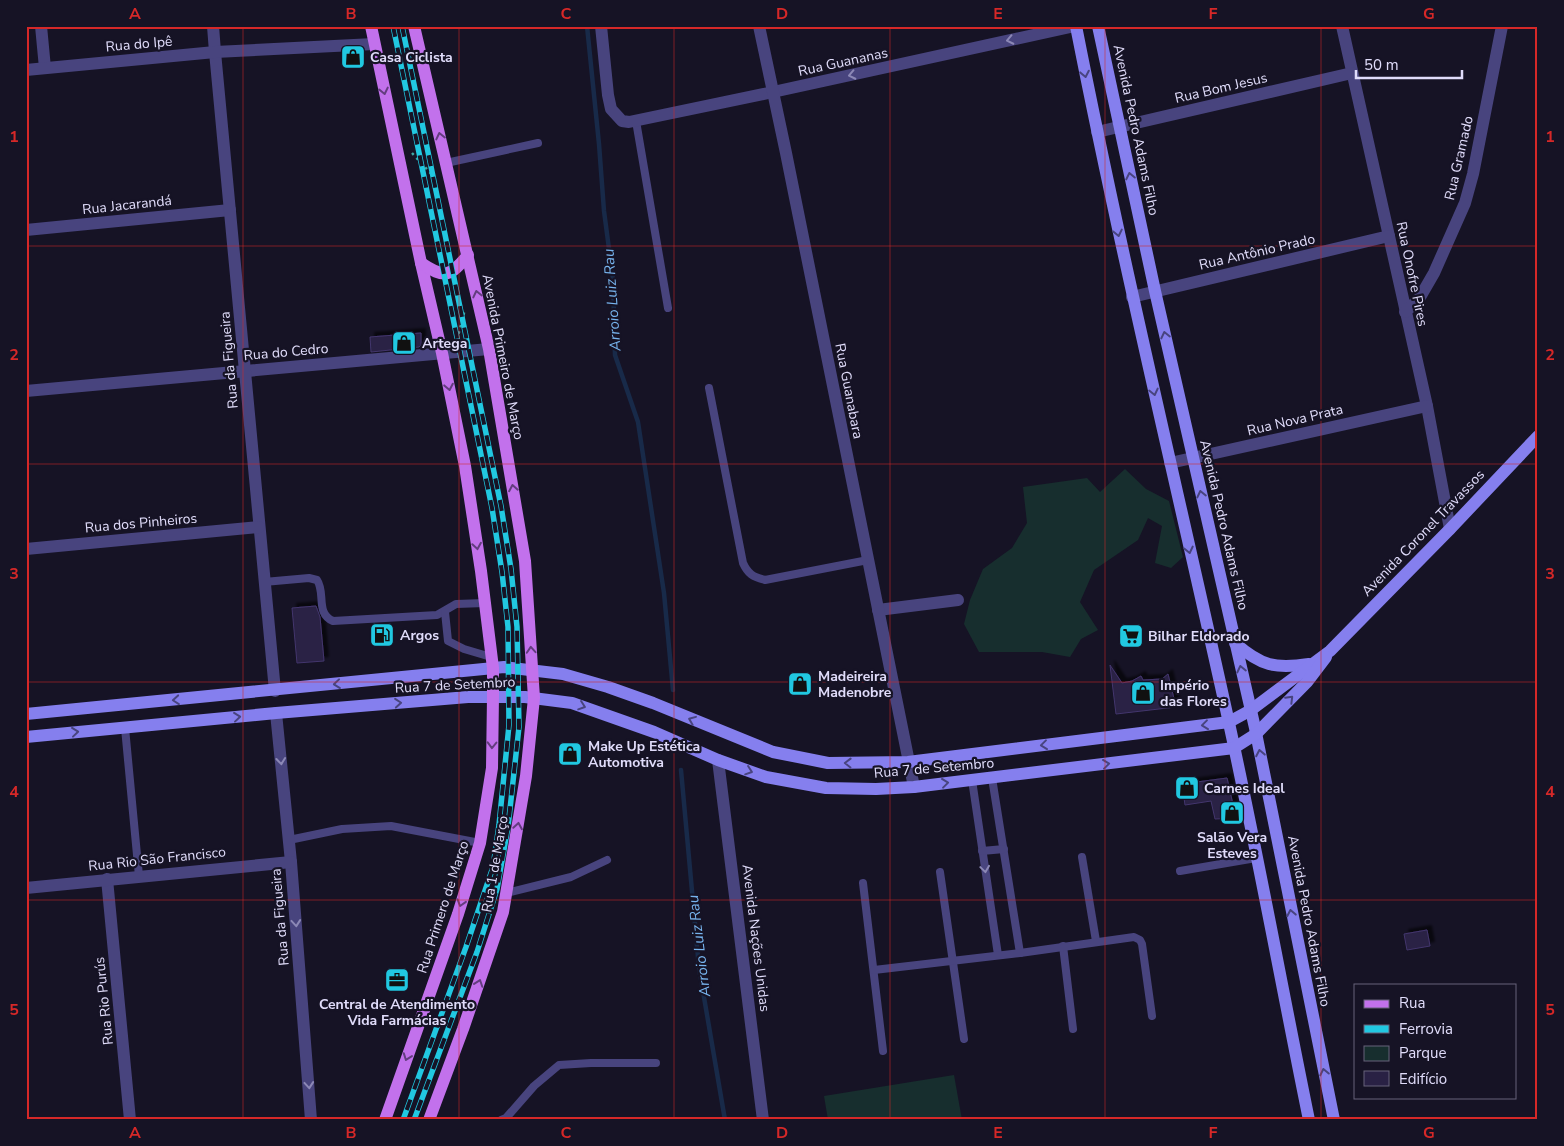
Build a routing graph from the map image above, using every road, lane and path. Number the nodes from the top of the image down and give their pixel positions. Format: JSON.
{"nodes":[{"id":1,"x":41,"y":26,"type":"edge"},
{"id":2,"x":212,"y":26,"type":"edge"},
{"id":3,"x":370,"y":26,"type":"edge"},
{"id":4,"x":414,"y":26,"type":"edge"},
{"id":5,"x":601,"y":26,"type":"edge"},
{"id":6,"x":759,"y":26,"type":"edge"},
{"id":7,"x":1075,"y":26,"type":"edge"},
{"id":8,"x":1098,"y":26,"type":"edge"},
{"id":9,"x":1342,"y":26,"type":"edge"},
{"id":10,"x":1502,"y":26,"type":"edge"},
{"id":11,"x":374,"y":44,"type":"junction"},
{"id":12,"x":215,"y":52,"type":"junction"},
{"id":13,"x":45,"y":68,"type":"junction"},
{"id":14,"x":26,"y":70,"type":"edge"},
{"id":15,"x":1352,"y":72,"type":"junction"},
{"id":16,"x":773,"y":92,"type":"junction"},
{"id":17,"x":636,"y":121,"type":"junction"},
{"id":18,"x":1120,"y":128,"type":"junction"},
{"id":19,"x":1096,"y":132,"type":"junction"},
{"id":20,"x":538,"y":143,"type":"dead end"},
{"id":21,"x":446,"y":163,"type":"junction"},
{"id":22,"x":230,"y":210,"type":"junction"},
{"id":23,"x":26,"y":230,"type":"edge"},
{"id":24,"x":1389,"y":236,"type":"junction"},
{"id":25,"x":468,"y":255,"type":"junction"},
{"id":26,"x":421,"y":263,"type":"junction"},
{"id":27,"x":1155,"y":291,"type":"junction"},
{"id":28,"x":1132,"y":297,"type":"junction"},
{"id":29,"x":668,"y":308,"type":"dead end"},
{"id":30,"x":1405,"y":312,"type":"junction"},
{"id":31,"x":489,"y":349,"type":"junction"},
{"id":32,"x":442,"y":353,"type":"junction"},
{"id":33,"x":245,"y":371,"type":"junction"},
{"id":34,"x":709,"y":388,"type":"dead end"},
{"id":35,"x":26,"y":391,"type":"edge"},
{"id":36,"x":1427,"y":406,"type":"junction"},
{"id":37,"x":1538,"y":436,"type":"edge"},
{"id":38,"x":1193,"y":458,"type":"junction"},
{"id":39,"x":1170,"y":463,"type":"junction"},
{"id":40,"x":259,"y":527,"type":"junction"},
{"id":41,"x":1450,"y":529,"type":"junction"},
{"id":42,"x":26,"y":549,"type":"edge"},
{"id":43,"x":868,"y":560,"type":"junction"},
{"id":44,"x":264,"y":582,"type":"junction"},
{"id":45,"x":958,"y":600,"type":"dead end"},
{"id":46,"x":485,"y":603,"type":"junction"},
{"id":47,"x":878,"y":610,"type":"junction"},
{"id":48,"x":445,"y":612,"type":"junction"},
{"id":49,"x":1236,"y":643,"type":"junction"},
{"id":50,"x":1330,"y":650,"type":"junction"},
{"id":51,"x":492,"y":662,"type":"junction"},
{"id":52,"x":1312,"y":664,"type":"junction"},
{"id":53,"x":532,"y":670,"type":"junction"},
{"id":54,"x":275,"y":691,"type":"junction"},
{"id":55,"x":493,"y":696,"type":"junction"},
{"id":56,"x":534,"y":698,"type":"junction"},
{"id":57,"x":1250,"y":710,"type":"junction"},
{"id":58,"x":276,"y":713,"type":"junction"},
{"id":59,"x":26,"y":714,"type":"edge"},
{"id":60,"x":1229,"y":722,"type":"junction"},
{"id":61,"x":125,"y":728,"type":"junction"},
{"id":62,"x":1256,"y":734,"type":"junction"},
{"id":63,"x":26,"y":737,"type":"edge"},
{"id":64,"x":1234,"y":748,"type":"junction"},
{"id":65,"x":718,"y":760,"type":"junction"},
{"id":66,"x":908,"y":762,"type":"junction"},
{"id":67,"x":992,"y":778,"type":"junction"},
{"id":68,"x":972,"y":780,"type":"junction"},
{"id":69,"x":914,"y":787,"type":"junction"},
{"id":70,"x":289,"y":840,"type":"junction"},
{"id":71,"x":480,"y":843,"type":"junction"},
{"id":72,"x":1004,"y":848,"type":"junction"},
{"id":73,"x":982,"y":851,"type":"junction"},
{"id":74,"x":1082,"y":857,"type":"dead end"},
{"id":75,"x":1256,"y":858,"type":"junction"},
{"id":76,"x":608,"y":860,"type":"dead end"},
{"id":77,"x":291,"y":862,"type":"junction"},
{"id":78,"x":940,"y":872,"type":"dead end"},
{"id":79,"x":1180,"y":872,"type":"dead end"},
{"id":80,"x":139,"y":876,"type":"junction"},
{"id":81,"x":107,"y":879,"type":"junction"},
{"id":82,"x":863,"y":883,"type":"dead end"},
{"id":83,"x":26,"y":888,"type":"edge"},
{"id":84,"x":506,"y":893,"type":"junction"},
{"id":85,"x":1096,"y":941,"type":"junction"},
{"id":86,"x":1064,"y":946,"type":"junction"},
{"id":87,"x":1020,"y":953,"type":"junction"},
{"id":88,"x":998,"y":955,"type":"junction"},
{"id":89,"x":954,"y":961,"type":"junction"},
{"id":90,"x":874,"y":970,"type":"junction"},
{"id":91,"x":1152,"y":1016,"type":"dead end"},
{"id":92,"x":1073,"y":1029,"type":"dead end"},
{"id":93,"x":964,"y":1039,"type":"dead end"},
{"id":94,"x":883,"y":1051,"type":"dead end"},
{"id":95,"x":656,"y":1063,"type":"dead end"},
{"id":96,"x":130,"y":1120,"type":"edge"},
{"id":97,"x":311,"y":1120,"type":"edge"},
{"id":98,"x":385,"y":1120,"type":"edge"},
{"id":99,"x":429,"y":1120,"type":"edge"},
{"id":100,"x":500,"y":1120,"type":"edge"},
{"id":101,"x":763,"y":1120,"type":"edge"},
{"id":102,"x":1309,"y":1120,"type":"edge"},
{"id":103,"x":1334,"y":1120,"type":"edge"}],
"edges":[{"from":1,"to":13,"type":"street"},
{"from":2,"to":12,"type":"street","name":"Rua da Figueira"},
{"from":3,"to":11,"type":"main road"},
{"from":21,"to":4,"type":"main road","name":"Avenida Primeiro de Março","one_way":true},
{"from":5,"to":17,"type":"street","name":"Rua Guananas"},
{"from":6,"to":16,"type":"street","name":"Rua Guanabara"},
{"from":7,"to":16,"type":"street","name":"Rua Guananas","one_way":true},
{"from":7,"to":19,"type":"main road","one_way":true},
{"from":8,"to":18,"type":"main road","name":"Avenida Pedro Adams Filho"},
{"from":9,"to":15,"type":"street","name":"Rua Onofre Pires"},
{"from":10,"to":30,"type":"street","name":"Rua Gramado"},
{"from":11,"to":12,"type":"street","name":"Rua do Ipê"},
{"from":11,"to":26,"type":"main road","one_way":true},
{"from":12,"to":13,"type":"street","name":"Rua do Ipê"},
{"from":12,"to":22,"type":"street","name":"Rua da Figueira"},
{"from":13,"to":14,"type":"street","name":"Rua do Ipê"},
{"from":15,"to":18,"type":"street","name":"Rua Bom Jesus"},
{"from":15,"to":24,"type":"street","name":"Rua Onofre Pires"},
{"from":16,"to":17,"type":"street","name":"Rua Guananas"},
{"from":16,"to":43,"type":"street","name":"Rua Guanabara"},
{"from":17,"to":29,"type":"lane"},
{"from":18,"to":19,"type":"street","name":"Rua Bom Jesus"},
{"from":27,"to":18,"type":"main road","name":"Avenida Pedro Adams Filho","one_way":true},
{"from":19,"to":28,"type":"main road","one_way":true},
{"from":20,"to":21,"type":"lane"},
{"from":21,"to":25,"type":"main road","name":"Avenida Primeiro de Março"},
{"from":22,"to":23,"type":"street","name":"Rua Jacarandá"},
{"from":22,"to":33,"type":"street","name":"Rua da Figueira"},
{"from":24,"to":27,"type":"street","name":"Rua Antônio Prado"},
{"from":24,"to":30,"type":"street","name":"Rua Onofre Pires"},
{"from":25,"to":26,"type":"main road"},
{"from":31,"to":25,"type":"main road","name":"Avenida Primeiro de Março","one_way":true},
{"from":26,"to":32,"type":"main road"},
{"from":27,"to":28,"type":"street","name":"Rua Antônio Prado"},
{"from":38,"to":27,"type":"main road","name":"Avenida Pedro Adams Filho","one_way":true},
{"from":28,"to":39,"type":"main road","one_way":true},
{"from":30,"to":36,"type":"street","name":"Rua Onofre Pires"},
{"from":31,"to":32,"type":"street","name":"Rua do Cedro"},
{"from":53,"to":31,"type":"main road","name":"Avenida Primeiro de Março","one_way":true},
{"from":32,"to":33,"type":"street","name":"Rua do Cedro"},
{"from":32,"to":46,"type":"main road","one_way":true},
{"from":33,"to":35,"type":"street","name":"Rua do Cedro"},
{"from":33,"to":40,"type":"street","name":"Rua da Figueira"},
{"from":34,"to":43,"type":"lane"},
{"from":36,"to":38,"type":"street","name":"Rua Nova Prata"},
{"from":36,"to":41,"type":"street","name":"Rua Onofre Pires"},
{"from":37,"to":41,"type":"main road","name":"Avenida Coronel Travassos"},
{"from":38,"to":39,"type":"street","name":"Rua Nova Prata"},
{"from":49,"to":38,"type":"main road","name":"Avenida Pedro Adams Filho","one_way":true},
{"from":39,"to":60,"type":"main road","one_way":true},
{"from":40,"to":42,"type":"street","name":"Rua dos Pinheiros"},
{"from":40,"to":44,"type":"street","name":"Rua da Figueira"},
{"from":41,"to":50,"type":"main road","name":"Avenida Coronel Travassos"},
{"from":43,"to":47,"type":"street","name":"Rua Guanabara"},
{"from":44,"to":48,"type":"lane"},
{"from":44,"to":54,"type":"street","name":"Rua da Figueira"},
{"from":45,"to":47,"type":"street"},
{"from":46,"to":48,"type":"lane"},
{"from":46,"to":51,"type":"main road"},
{"from":47,"to":66,"type":"street","name":"Rua Guanabara"},
{"from":48,"to":51,"type":"lane"},
{"from":49,"to":52,"type":"main road"},
{"from":57,"to":49,"type":"main road","name":"Avenida Pedro Adams Filho","one_way":true},
{"from":50,"to":52,"type":"main road","name":"Avenida Coronel Travassos"},
{"from":62,"to":50,"type":"main road","name":"Avenida Coronel Travassos","one_way":true},
{"from":51,"to":53,"type":"main road","name":"Rua 7 de Setembro"},
{"from":51,"to":54,"type":"main road","name":"Rua 7 de Setembro","one_way":true},
{"from":51,"to":55,"type":"main road"},
{"from":52,"to":57,"type":"main road","name":"Avenida Coronel Travassos"},
{"from":53,"to":56,"type":"main road","name":"Avenida Primeiro de Março"},
{"from":66,"to":53,"type":"main road","name":"Rua 7 de Setembro","one_way":true},
{"from":54,"to":59,"type":"main road","name":"Rua 7 de Setembro","one_way":true},
{"from":55,"to":56,"type":"main road","name":"Rua 7 de Setembro"},
{"from":58,"to":55,"type":"main road","name":"Rua 7 de Setembro","one_way":true},
{"from":55,"to":71,"type":"main road","name":"Rua Primero de Março","one_way":true},
{"from":56,"to":65,"type":"main road","name":"Rua 7 de Setembro","one_way":true},
{"from":84,"to":56,"type":"main road","name":"Rua 1 de Março","one_way":true},
{"from":57,"to":60,"type":"main road","name":"Rua 7 de Setembro"},
{"from":57,"to":62,"type":"main road","name":"Avenida Pedro Adams Filho"},
{"from":61,"to":58,"type":"main road","name":"Rua 7 de Setembro","one_way":true},
{"from":58,"to":70,"type":"street","name":"Rua da Figueira","one_way":true},
{"from":60,"to":64,"type":"main road"},
{"from":60,"to":66,"type":"main road","name":"Rua 7 de Setembro","one_way":true},
{"from":63,"to":61,"type":"main road","name":"Rua 7 de Setembro","one_way":true},
{"from":61,"to":80,"type":"lane"},
{"from":62,"to":64,"type":"main road","name":"Rua 7 de Setembro"},
{"from":103,"to":62,"type":"main road","name":"Avenida Pedro Adams Filho","one_way":true},
{"from":67,"to":64,"type":"main road","name":"Rua 7 de Setembro","one_way":true},
{"from":64,"to":75,"type":"main road"},
{"from":65,"to":69,"type":"main road","name":"Rua 7 de Setembro","one_way":true},
{"from":65,"to":101,"type":"street","name":"Avenida Nações Unidas"},
{"from":66,"to":69,"type":"street","name":"Rua Guanabara"},
{"from":67,"to":68,"type":"main road","name":"Rua 7 de Setembro"},
{"from":67,"to":72,"type":"lane"},
{"from":69,"to":68,"type":"main road","name":"Rua 7 de Setembro","one_way":true},
{"from":68,"to":73,"type":"lane"},
{"from":70,"to":71,"type":"lane"},
{"from":70,"to":77,"type":"street","name":"Rua da Figueira"},
{"from":71,"to":98,"type":"main road","name":"Rua Primero de Março","one_way":true},
{"from":72,"to":73,"type":"lane"},
{"from":72,"to":87,"type":"lane"},
{"from":73,"to":88,"type":"lane","one_way":true},
{"from":74,"to":85,"type":"lane"},
{"from":75,"to":79,"type":"lane"},
{"from":75,"to":102,"type":"main road"},
{"from":76,"to":84,"type":"lane"},
{"from":77,"to":80,"type":"street","name":"Rua Rio São Francisco"},
{"from":77,"to":97,"type":"street","name":"Rua da Figueira","one_way":true},
{"from":78,"to":89,"type":"lane"},
{"from":80,"to":81,"type":"street","name":"Rua Rio São Francisco"},
{"from":81,"to":83,"type":"street","name":"Rua Rio São Francisco"},
{"from":81,"to":96,"type":"street","name":"Rua Rio Purús"},
{"from":82,"to":90,"type":"lane"},
{"from":99,"to":84,"type":"main road","name":"Rua 1 de Março","one_way":true},
{"from":85,"to":86,"type":"lane"},
{"from":85,"to":91,"type":"lane"},
{"from":86,"to":87,"type":"lane"},
{"from":86,"to":92,"type":"lane"},
{"from":87,"to":88,"type":"lane"},
{"from":88,"to":89,"type":"lane"},
{"from":89,"to":90,"type":"lane"},
{"from":89,"to":93,"type":"lane"},
{"from":90,"to":94,"type":"lane"},
{"from":95,"to":100,"type":"lane"}]}
